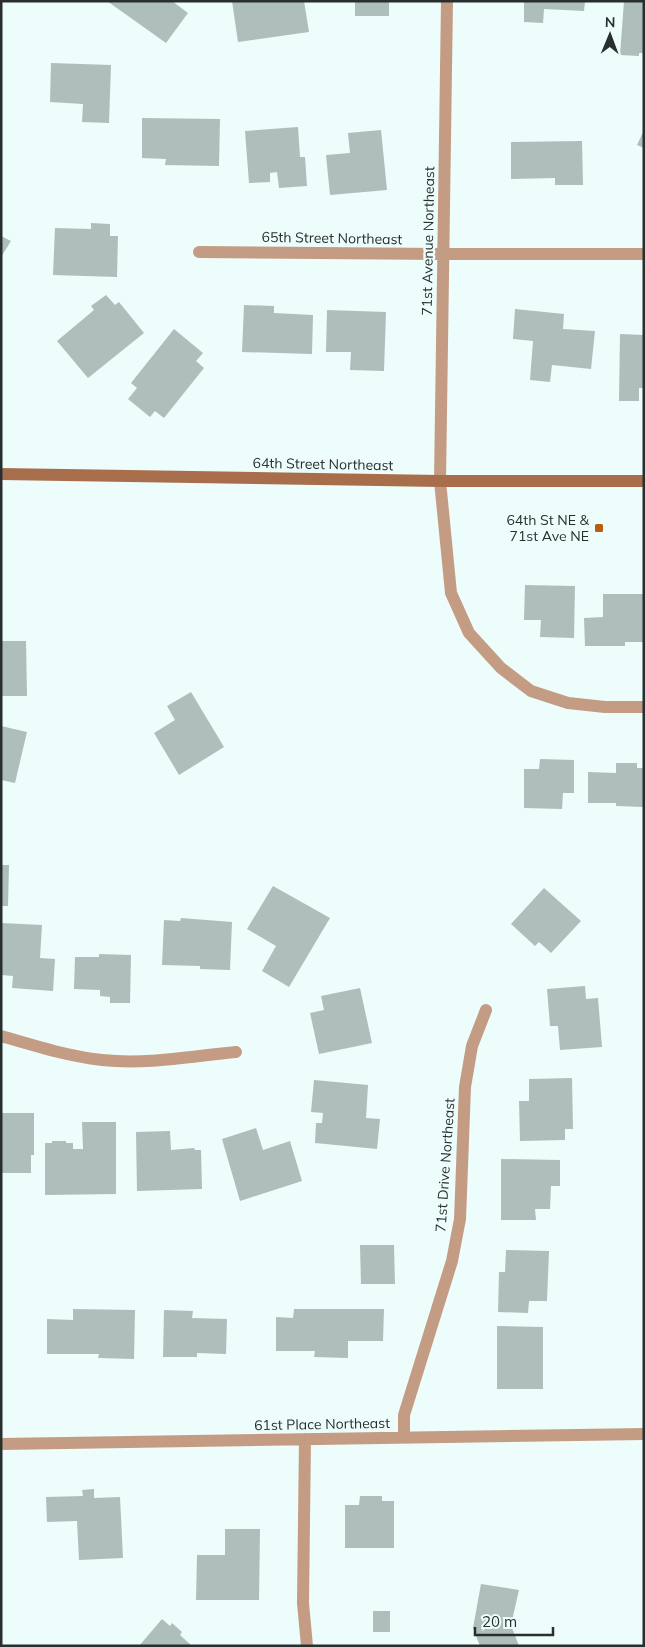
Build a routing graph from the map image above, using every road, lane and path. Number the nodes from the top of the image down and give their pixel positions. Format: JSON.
{"nodes":[{"id":1,"x":447,"y":1,"type":"edge"},
{"id":2,"x":199,"y":252,"type":"dead end"},
{"id":3,"x":443,"y":254,"type":"junction"},
{"id":4,"x":644,"y":254,"type":"edge"},
{"id":5,"x":1,"y":474,"type":"edge"},
{"id":6,"x":440,"y":481,"type":"junction"},
{"id":7,"x":644,"y":481,"type":"edge"},
{"id":8,"x":644,"y":707,"type":"edge"},
{"id":9,"x":486,"y":1010,"type":"dead end"},
{"id":10,"x":1,"y":1036,"type":"edge"},
{"id":11,"x":236,"y":1052,"type":"dead end"},
{"id":12,"x":644,"y":1434,"type":"edge"},
{"id":13,"x":404,"y":1437,"type":"junction"},
{"id":14,"x":305,"y":1439,"type":"junction"},
{"id":15,"x":1,"y":1444,"type":"edge"},
{"id":16,"x":307,"y":1646,"type":"edge"}],
"edges":[{"from":1,"to":3,"type":"street","name":"71st Avenue Northeast"},
{"from":2,"to":3,"type":"street","name":"65th Street Northeast"},
{"from":3,"to":4,"type":"street","name":"65th Street Northeast"},
{"from":3,"to":6,"type":"street","name":"71st Avenue Northeast"},
{"from":5,"to":6,"type":"main road","name":"64th Street Northeast"},
{"from":6,"to":7,"type":"main road","name":"64th Street Northeast"},
{"from":6,"to":8,"type":"street","name":"71st Avenue Northeast"},
{"from":9,"to":13,"type":"street","name":"71st Drive Northeast"},
{"from":10,"to":11,"type":"street"},
{"from":12,"to":13,"type":"street","name":"61st Place Northeast"},
{"from":13,"to":14,"type":"street","name":"61st Place Northeast"},
{"from":14,"to":15,"type":"street","name":"61st Place Northeast"},
{"from":14,"to":16,"type":"street"}]}
